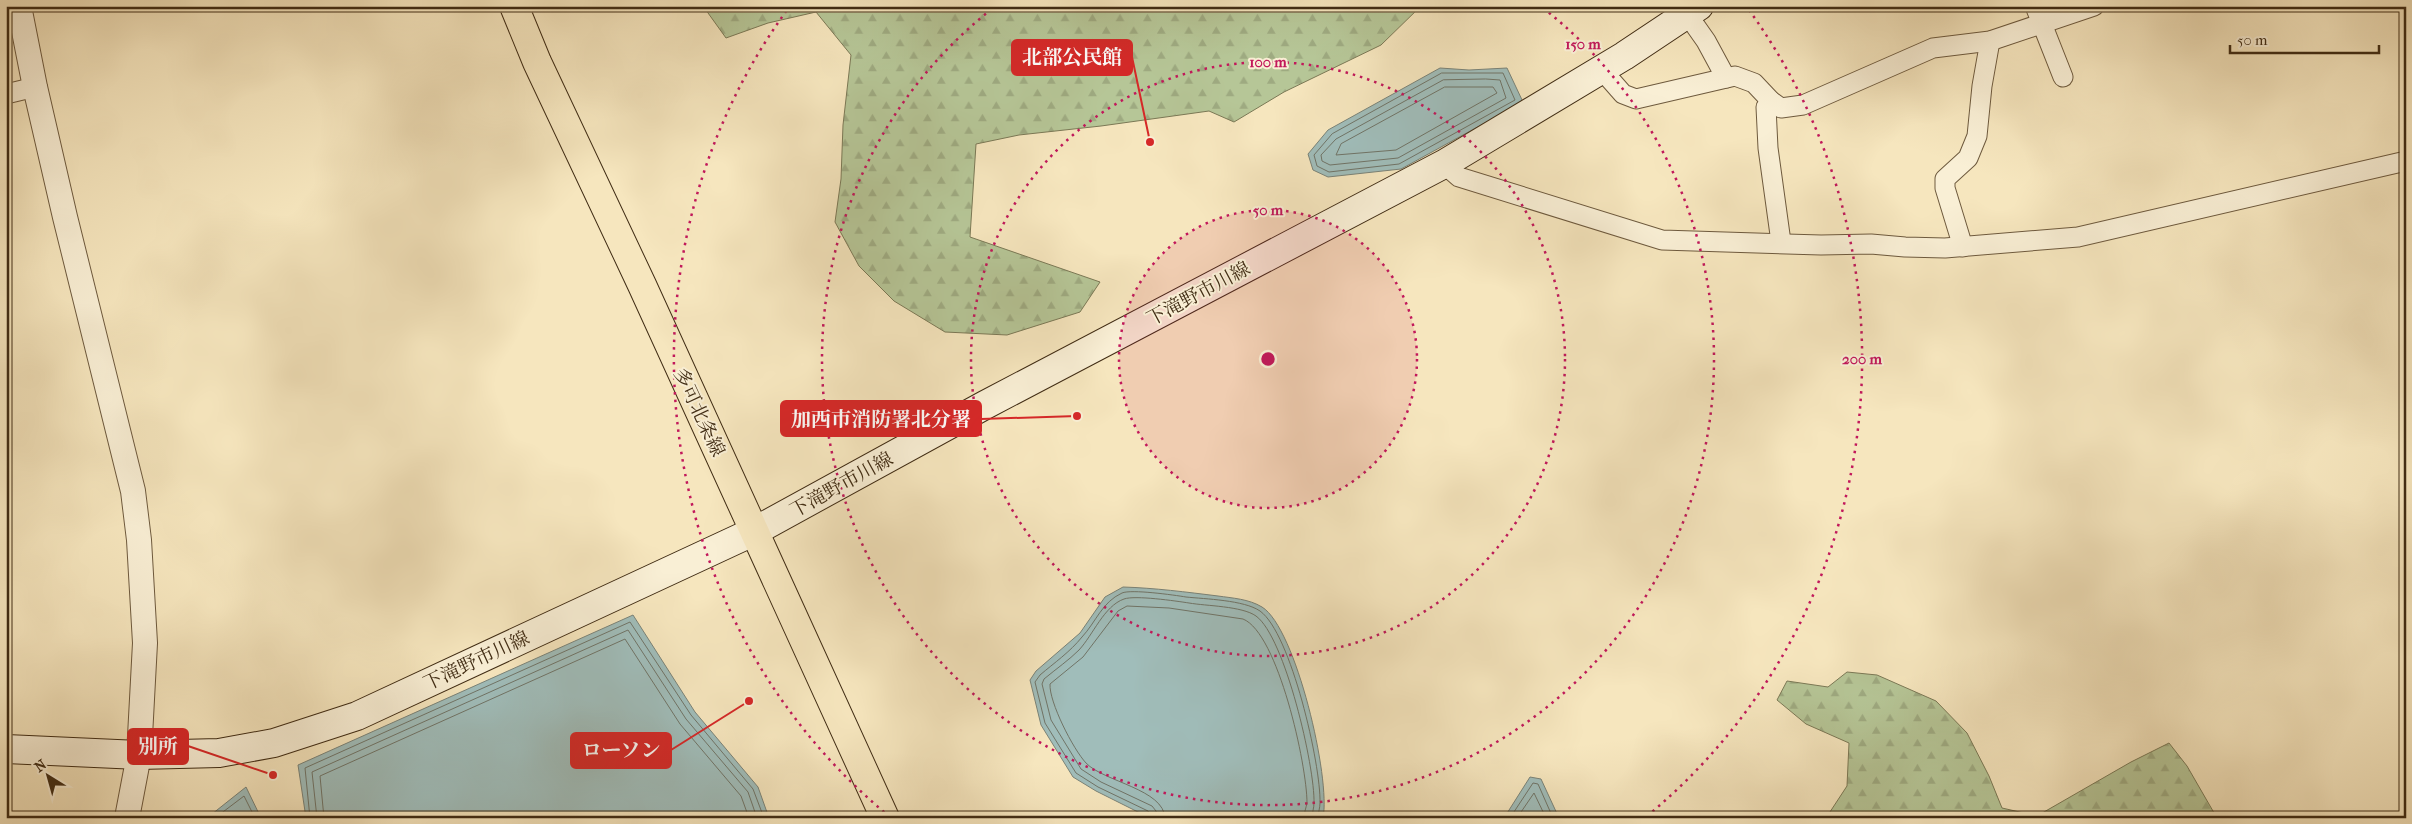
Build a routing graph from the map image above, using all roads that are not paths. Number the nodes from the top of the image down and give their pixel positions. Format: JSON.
{"nodes":[{"id":1,"x":19,"y":6,"type":"edge"},
{"id":2,"x":514,"y":6,"type":"edge"},
{"id":3,"x":2035,"y":6,"type":"edge"},
{"id":4,"x":2094,"y":6,"type":"edge"},
{"id":5,"x":1693,"y":10,"type":"edge"},
{"id":6,"x":2042,"y":24,"type":"junction"},
{"id":7,"x":1990,"y":41,"type":"junction"},
{"id":8,"x":1601,"y":69,"type":"junction"},
{"id":9,"x":2063,"y":77,"type":"dead end"},
{"id":10,"x":1726,"y":78,"type":"junction"},
{"id":11,"x":35,"y":87,"type":"junction"},
{"id":12,"x":6,"y":94,"type":"edge"},
{"id":13,"x":1771,"y":101,"type":"junction"},
{"id":14,"x":2406,"y":161,"type":"edge"},
{"id":15,"x":1444,"y":164,"type":"junction"},
{"id":16,"x":1781,"y":242,"type":"junction"},
{"id":17,"x":1963,"y":246,"type":"junction"},
{"id":18,"x":755,"y":531,"type":"junction"},
{"id":19,"x":6,"y":749,"type":"edge"},
{"id":20,"x":139,"y":755,"type":"junction"},
{"id":21,"x":127,"y":818,"type":"edge"},
{"id":22,"x":886,"y":818,"type":"edge"}],
"edges":[{"from":1,"to":11,"type":"street"},
{"from":2,"to":18,"type":"main road","name":"多可北条線"},
{"from":3,"to":6,"type":"street"},
{"from":4,"to":6,"type":"street"},
{"from":5,"to":8,"type":"main road","name":"下滝野市川線"},
{"from":5,"to":10,"type":"street"},
{"from":6,"to":7,"type":"street"},
{"from":6,"to":9,"type":"street"},
{"from":7,"to":13,"type":"street"},
{"from":7,"to":17,"type":"street"},
{"from":8,"to":10,"type":"street"},
{"from":8,"to":15,"type":"main road","name":"下滝野市川線"},
{"from":10,"to":13,"type":"street"},
{"from":11,"to":12,"type":"street"},
{"from":11,"to":20,"type":"street"},
{"from":13,"to":16,"type":"street"},
{"from":14,"to":17,"type":"street"},
{"from":15,"to":16,"type":"street"},
{"from":15,"to":18,"type":"main road","name":"下滝野市川線"},
{"from":16,"to":17,"type":"street"},
{"from":18,"to":20,"type":"main road","name":"下滝野市川線"},
{"from":18,"to":22,"type":"main road","name":"多可北条線"},
{"from":19,"to":20,"type":"main road","name":"下滝野市川線"},
{"from":20,"to":21,"type":"street"}]}
